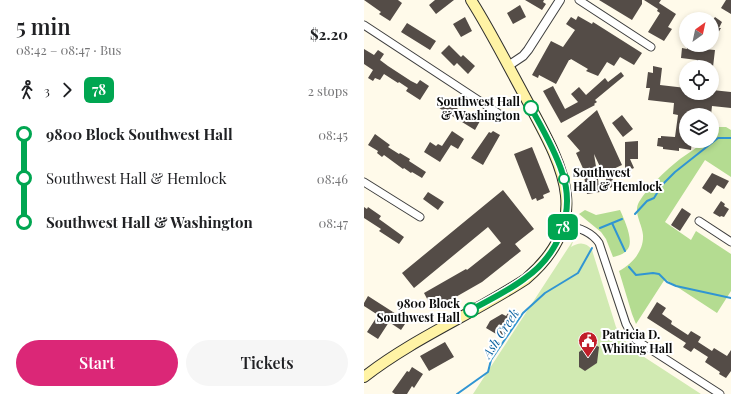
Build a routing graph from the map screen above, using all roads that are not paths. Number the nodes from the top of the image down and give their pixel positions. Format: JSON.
{"nodes":[{"id":1,"x":471,"y":0,"type":"edge"},
{"id":2,"x":560,"y":0,"type":"edge"},
{"id":3,"x":579,"y":0,"type":"edge"},
{"id":4,"x":364,"y":25,"type":"edge"},
{"id":5,"x":651,"y":47,"type":"dead end"},
{"id":6,"x":508,"y":66,"type":"junction"},
{"id":7,"x":504,"y":117,"type":"dead end"},
{"id":8,"x":364,"y":182,"type":"edge"},
{"id":9,"x":420,"y":217,"type":"dead end"},
{"id":10,"x":699,"y":221,"type":"dead end"},
{"id":11,"x":564,"y":225,"type":"junction"},
{"id":12,"x":731,"y":242,"type":"edge"},
{"id":13,"x":364,"y":377,"type":"edge"},
{"id":14,"x":720,"y":394,"type":"edge"}],
"edges":[{"from":1,"to":6,"type":"main road"},
{"from":2,"to":6,"type":"street"},
{"from":3,"to":5,"type":"street"},
{"from":4,"to":7,"type":"street"},
{"from":6,"to":11,"type":"main road"},
{"from":8,"to":9,"type":"street"},
{"from":10,"to":12,"type":"street"},
{"from":11,"to":13,"type":"main road"},
{"from":11,"to":14,"type":"street"}]}
